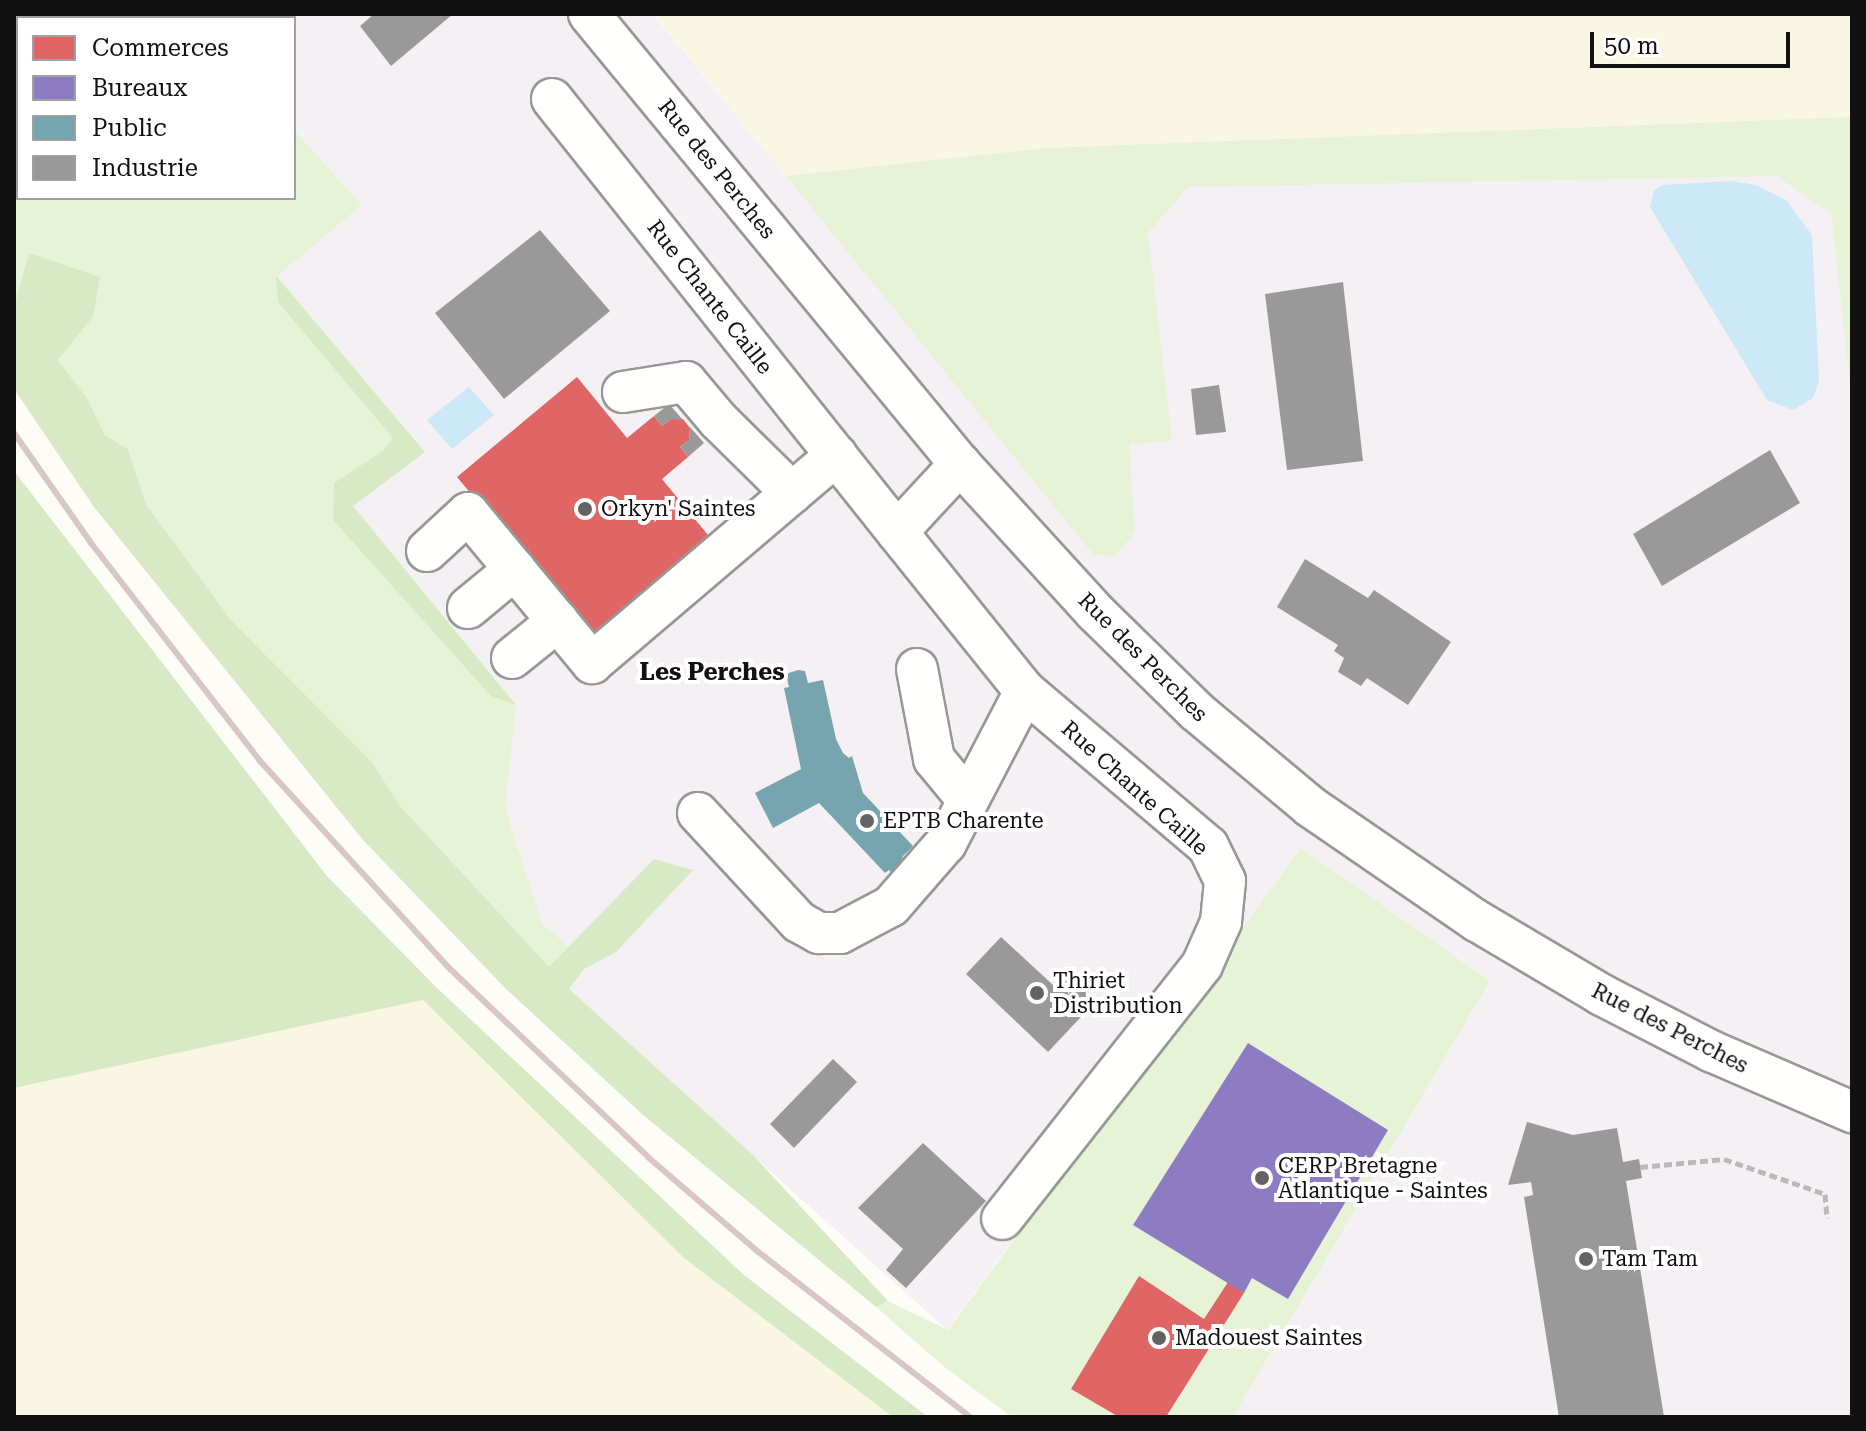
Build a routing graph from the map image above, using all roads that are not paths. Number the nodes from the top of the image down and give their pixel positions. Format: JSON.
{"nodes":[{"id":1,"x":589,"y":14,"type":"edge"},
{"id":2,"x":552,"y":99,"type":"dead end"},
{"id":3,"x":623,"y":392,"type":"dead end"},
{"id":4,"x":836,"y":455,"type":"junction"},
{"id":5,"x":960,"y":464,"type":"junction"},
{"id":6,"x":792,"y":493,"type":"junction"},
{"id":7,"x":897,"y":532,"type":"junction"},
{"id":8,"x":427,"y":551,"type":"dead end"},
{"id":9,"x":515,"y":569,"type":"junction"},
{"id":10,"x":468,"y":608,"type":"dead end"},
{"id":11,"x":558,"y":621,"type":"junction"},
{"id":12,"x":512,"y":658,"type":"dead end"},
{"id":13,"x":917,"y":669,"type":"dead end"},
{"id":14,"x":1025,"y":691,"type":"junction"},
{"id":15,"x":967,"y":799,"type":"junction"},
{"id":16,"x":698,"y":813,"type":"dead end"},
{"id":17,"x":1852,"y":1112,"type":"edge"},
{"id":18,"x":1002,"y":1219,"type":"dead end"}],
"edges":[{"from":1,"to":5,"type":"street","name":"Rue des Perches"},
{"from":2,"to":4,"type":"street","name":"Rue Chante Caille"},
{"from":3,"to":6,"type":"street"},
{"from":4,"to":6,"type":"street"},
{"from":4,"to":7,"type":"street","name":"Rue Chante Caille"},
{"from":5,"to":7,"type":"street"},
{"from":5,"to":17,"type":"street","name":"Rue des Perches"},
{"from":6,"to":11,"type":"street"},
{"from":7,"to":14,"type":"street","name":"Rue Chante Caille"},
{"from":8,"to":9,"type":"street"},
{"from":9,"to":10,"type":"street"},
{"from":9,"to":11,"type":"street"},
{"from":11,"to":12,"type":"street"},
{"from":13,"to":15,"type":"street"},
{"from":14,"to":15,"type":"street"},
{"from":14,"to":18,"type":"street","name":"Rue Chante Caille"},
{"from":15,"to":16,"type":"street"}]}
